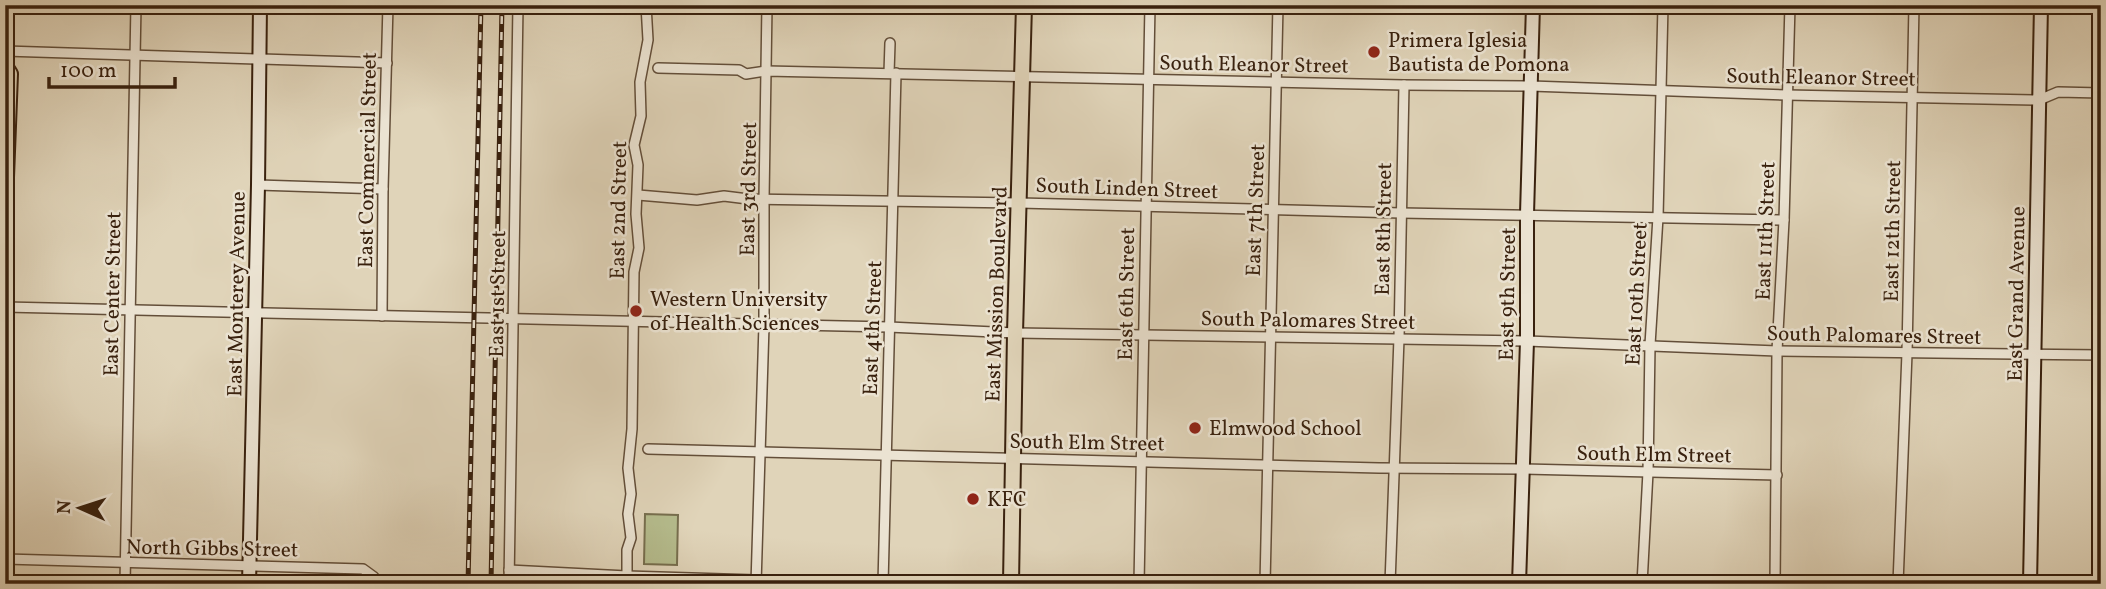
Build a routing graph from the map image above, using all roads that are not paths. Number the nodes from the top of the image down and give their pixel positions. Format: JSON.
{"nodes":[{"id":1,"x":136,"y":5,"type":"edge"},
{"id":2,"x":260,"y":5,"type":"edge"},
{"id":3,"x":388,"y":5,"type":"edge"},
{"id":4,"x":518,"y":5,"type":"edge"},
{"id":5,"x":646,"y":5,"type":"edge"},
{"id":6,"x":767,"y":5,"type":"edge"},
{"id":7,"x":1024,"y":5,"type":"edge"},
{"id":8,"x":1150,"y":5,"type":"edge"},
{"id":9,"x":1278,"y":5,"type":"edge"},
{"id":10,"x":1533,"y":5,"type":"edge"},
{"id":11,"x":1663,"y":5,"type":"edge"},
{"id":12,"x":1790,"y":5,"type":"edge"},
{"id":13,"x":1914,"y":5,"type":"edge"},
{"id":14,"x":2041,"y":5,"type":"edge"},
{"id":15,"x":890,"y":43,"type":"dead end"},
{"id":16,"x":5,"y":51,"type":"edge"},
{"id":17,"x":135,"y":55,"type":"junction"},
{"id":18,"x":258,"y":59,"type":"junction"},
{"id":19,"x":387,"y":63,"type":"junction"},
{"id":20,"x":5,"y":66,"type":"edge"},
{"id":21,"x":658,"y":68,"type":"dead end"},
{"id":22,"x":766,"y":71,"type":"junction"},
{"id":23,"x":893,"y":73,"type":"junction"},
{"id":24,"x":1022,"y":77,"type":"junction"},
{"id":25,"x":1148,"y":79,"type":"junction"},
{"id":26,"x":1276,"y":81,"type":"junction"},
{"id":27,"x":1404,"y":85,"type":"junction"},
{"id":28,"x":1531,"y":86,"type":"junction"},
{"id":29,"x":1660,"y":90,"type":"junction"},
{"id":30,"x":2101,"y":93,"type":"edge"},
{"id":31,"x":1787,"y":95,"type":"junction"},
{"id":32,"x":1912,"y":97,"type":"junction"},
{"id":33,"x":2039,"y":100,"type":"junction"},
{"id":34,"x":258,"y":185,"type":"junction"},
{"id":35,"x":383,"y":188,"type":"junction"},
{"id":36,"x":638,"y":195,"type":"junction"},
{"id":37,"x":764,"y":199,"type":"junction"},
{"id":38,"x":893,"y":201,"type":"junction"},
{"id":39,"x":1020,"y":202,"type":"junction"},
{"id":40,"x":5,"y":203,"type":"edge"},
{"id":41,"x":1145,"y":206,"type":"junction"},
{"id":42,"x":1273,"y":209,"type":"junction"},
{"id":43,"x":1401,"y":213,"type":"junction"},
{"id":44,"x":1527,"y":214,"type":"junction"},
{"id":45,"x":1658,"y":217,"type":"junction"},
{"id":46,"x":1784,"y":220,"type":"junction"},
{"id":47,"x":5,"y":307,"type":"edge"},
{"id":48,"x":129,"y":308,"type":"junction"},
{"id":49,"x":256,"y":314,"type":"junction"},
{"id":50,"x":382,"y":316,"type":"junction"},
{"id":51,"x":514,"y":319,"type":"junction"},
{"id":52,"x":634,"y":322,"type":"junction"},
{"id":53,"x":764,"y":325,"type":"junction"},
{"id":54,"x":889,"y":327,"type":"junction"},
{"id":55,"x":1015,"y":333,"type":"junction"},
{"id":56,"x":1143,"y":335,"type":"junction"},
{"id":57,"x":1269,"y":337,"type":"junction"},
{"id":58,"x":1399,"y":338,"type":"junction"},
{"id":59,"x":1527,"y":341,"type":"junction"},
{"id":60,"x":1650,"y":345,"type":"junction"},
{"id":61,"x":1777,"y":351,"type":"junction"},
{"id":62,"x":1907,"y":353,"type":"junction"},
{"id":63,"x":2034,"y":354,"type":"junction"},
{"id":64,"x":2101,"y":355,"type":"edge"},
{"id":65,"x":648,"y":449,"type":"dead end"},
{"id":66,"x":760,"y":451,"type":"junction"},
{"id":67,"x":886,"y":455,"type":"junction"},
{"id":68,"x":1012,"y":458,"type":"junction"},
{"id":69,"x":1140,"y":460,"type":"junction"},
{"id":70,"x":1268,"y":465,"type":"junction"},
{"id":71,"x":1394,"y":468,"type":"junction"},
{"id":72,"x":1521,"y":469,"type":"junction"},
{"id":73,"x":1648,"y":471,"type":"junction"},
{"id":74,"x":1777,"y":475,"type":"junction"},
{"id":75,"x":5,"y":559,"type":"edge"},
{"id":76,"x":125,"y":564,"type":"junction"},
{"id":77,"x":249,"y":567,"type":"junction"},
{"id":78,"x":509,"y":570,"type":"junction"},
{"id":79,"x":374,"y":580,"type":"edge"},
{"id":80,"x":627,"y":580,"type":"edge"},
{"id":81,"x":756,"y":582,"type":"edge"},
{"id":82,"x":125,"y":584,"type":"edge"},
{"id":83,"x":249,"y":584,"type":"edge"},
{"id":84,"x":509,"y":584,"type":"edge"},
{"id":85,"x":883,"y":584,"type":"edge"},
{"id":86,"x":889,"y":584,"type":"edge"},
{"id":87,"x":1011,"y":584,"type":"edge"},
{"id":88,"x":1139,"y":584,"type":"edge"},
{"id":89,"x":1265,"y":584,"type":"edge"},
{"id":90,"x":1391,"y":584,"type":"edge"},
{"id":91,"x":1519,"y":584,"type":"edge"},
{"id":92,"x":1643,"y":584,"type":"edge"},
{"id":93,"x":1775,"y":584,"type":"edge"},
{"id":94,"x":1898,"y":584,"type":"edge"},
{"id":95,"x":2030,"y":584,"type":"edge"}],
"edges":[{"from":1,"to":17,"type":"street","name":"East Center Street"},
{"from":2,"to":18,"type":"street","name":"East Monterey Avenue"},
{"from":3,"to":19,"type":"street","name":"East Commercial Street"},
{"from":4,"to":51,"type":"street","name":"East 1st Street"},
{"from":5,"to":36,"type":"street","name":"East 2nd Street"},
{"from":6,"to":22,"type":"street","name":"East 3rd Street"},
{"from":7,"to":24,"type":"main road","name":"East Mission Boulevard"},
{"from":8,"to":25,"type":"street","name":"East 6th Street"},
{"from":9,"to":26,"type":"street","name":"East 7th Street"},
{"from":10,"to":28,"type":"street","name":"East 9th Street"},
{"from":11,"to":29,"type":"street","name":"East 10th Street"},
{"from":12,"to":31,"type":"street","name":"East 11th Street"},
{"from":13,"to":32,"type":"street","name":"East 12th Street"},
{"from":14,"to":33,"type":"street","name":"East Grand Avenue"},
{"from":15,"to":23,"type":"street","name":"East 4th Street"},
{"from":16,"to":17,"type":"street"},
{"from":17,"to":18,"type":"street"},
{"from":17,"to":48,"type":"street","name":"East Center Street"},
{"from":18,"to":19,"type":"street"},
{"from":18,"to":34,"type":"street","name":"East Monterey Avenue"},
{"from":19,"to":35,"type":"street","name":"East Commercial Street"},
{"from":20,"to":40,"type":"main road"},
{"from":21,"to":22,"type":"street","name":"South Eleanor Street"},
{"from":22,"to":23,"type":"street","name":"South Eleanor Street"},
{"from":22,"to":37,"type":"street","name":"East 3rd Street"},
{"from":23,"to":24,"type":"street","name":"South Eleanor Street"},
{"from":23,"to":38,"type":"street","name":"East 4th Street"},
{"from":24,"to":25,"type":"street","name":"South Eleanor Street"},
{"from":24,"to":39,"type":"main road","name":"East Mission Boulevard"},
{"from":25,"to":26,"type":"street","name":"South Eleanor Street"},
{"from":25,"to":41,"type":"street","name":"East 6th Street"},
{"from":26,"to":27,"type":"street","name":"South Eleanor Street"},
{"from":26,"to":42,"type":"street","name":"East 7th Street"},
{"from":27,"to":28,"type":"street","name":"South Eleanor Street"},
{"from":27,"to":43,"type":"street","name":"East 8th Street"},
{"from":28,"to":29,"type":"street","name":"South Eleanor Street"},
{"from":28,"to":44,"type":"street","name":"East 9th Street"},
{"from":29,"to":31,"type":"street","name":"South Eleanor Street"},
{"from":29,"to":45,"type":"street","name":"East 10th Street"},
{"from":30,"to":33,"type":"street","name":"South Eleanor Street"},
{"from":31,"to":32,"type":"street","name":"South Eleanor Street"},
{"from":31,"to":46,"type":"street","name":"East 11th Street"},
{"from":32,"to":33,"type":"street","name":"South Eleanor Street"},
{"from":32,"to":62,"type":"street","name":"East 12th Street"},
{"from":33,"to":63,"type":"street","name":"East Grand Avenue"},
{"from":34,"to":35,"type":"street"},
{"from":34,"to":49,"type":"street","name":"East Monterey Avenue"},
{"from":35,"to":50,"type":"street","name":"East Commercial Street"},
{"from":36,"to":37,"type":"street","name":"South Linden Street"},
{"from":36,"to":52,"type":"street","name":"East 2nd Street"},
{"from":37,"to":38,"type":"street","name":"South Linden Street"},
{"from":37,"to":53,"type":"street","name":"East 3rd Street"},
{"from":38,"to":39,"type":"street","name":"South Linden Street"},
{"from":38,"to":54,"type":"street","name":"East 4th Street"},
{"from":39,"to":41,"type":"street","name":"South Linden Street"},
{"from":39,"to":55,"type":"main road","name":"East Mission Boulevard"},
{"from":41,"to":42,"type":"street","name":"South Linden Street"},
{"from":41,"to":56,"type":"street","name":"East 6th Street"},
{"from":42,"to":43,"type":"street","name":"South Linden Street"},
{"from":42,"to":57,"type":"street","name":"East 7th Street"},
{"from":43,"to":44,"type":"street","name":"South Linden Street"},
{"from":43,"to":58,"type":"street","name":"East 8th Street"},
{"from":44,"to":45,"type":"street","name":"South Linden Street"},
{"from":44,"to":59,"type":"street","name":"East 9th Street"},
{"from":45,"to":46,"type":"street","name":"South Linden Street"},
{"from":45,"to":60,"type":"street","name":"East 10th Street"},
{"from":46,"to":61,"type":"street","name":"East 11th Street"},
{"from":47,"to":48,"type":"street","name":"South Palomares Street"},
{"from":48,"to":49,"type":"street","name":"South Palomares Street"},
{"from":48,"to":76,"type":"street","name":"East Center Street"},
{"from":49,"to":50,"type":"street","name":"South Palomares Street"},
{"from":49,"to":77,"type":"street","name":"East Monterey Avenue"},
{"from":50,"to":51,"type":"street","name":"South Palomares Street"},
{"from":51,"to":52,"type":"street","name":"South Palomares Street"},
{"from":51,"to":78,"type":"street","name":"East 1st Street"},
{"from":52,"to":53,"type":"street","name":"South Palomares Street"},
{"from":52,"to":80,"type":"street","name":"East 2nd Street"},
{"from":53,"to":54,"type":"street","name":"South Palomares Street"},
{"from":53,"to":66,"type":"street","name":"East 3rd Street"},
{"from":54,"to":55,"type":"street","name":"South Palomares Street"},
{"from":54,"to":67,"type":"street","name":"East 4th Street"},
{"from":55,"to":56,"type":"street","name":"South Palomares Street"},
{"from":55,"to":68,"type":"main road","name":"East Mission Boulevard"},
{"from":56,"to":57,"type":"street","name":"South Palomares Street"},
{"from":56,"to":69,"type":"street","name":"East 6th Street"},
{"from":57,"to":58,"type":"street","name":"South Palomares Street"},
{"from":57,"to":70,"type":"street","name":"East 7th Street"},
{"from":58,"to":59,"type":"street","name":"South Palomares Street"},
{"from":58,"to":71,"type":"street","name":"East 8th Street"},
{"from":59,"to":60,"type":"street","name":"South Palomares Street"},
{"from":59,"to":72,"type":"street","name":"East 9th Street"},
{"from":60,"to":61,"type":"street","name":"South Palomares Street"},
{"from":60,"to":73,"type":"street","name":"East 10th Street"},
{"from":61,"to":62,"type":"street","name":"South Palomares Street"},
{"from":61,"to":74,"type":"street","name":"East 11th Street"},
{"from":62,"to":63,"type":"street","name":"South Palomares Street"},
{"from":62,"to":94,"type":"street","name":"East 12th Street"},
{"from":63,"to":64,"type":"street","name":"South Palomares Street"},
{"from":63,"to":95,"type":"street","name":"East Grand Avenue"},
{"from":65,"to":66,"type":"street","name":"South Elm Street"},
{"from":66,"to":67,"type":"street","name":"South Elm Street"},
{"from":66,"to":81,"type":"street","name":"East 3rd Street"},
{"from":67,"to":68,"type":"street","name":"South Elm Street"},
{"from":67,"to":85,"type":"street","name":"East 4th Street"},
{"from":68,"to":69,"type":"street","name":"South Elm Street"},
{"from":68,"to":87,"type":"main road","name":"East Mission Boulevard"},
{"from":69,"to":70,"type":"street","name":"South Elm Street"},
{"from":69,"to":88,"type":"street","name":"East 6th Street"},
{"from":70,"to":71,"type":"street","name":"South Elm Street"},
{"from":70,"to":89,"type":"street","name":"East 7th Street"},
{"from":71,"to":72,"type":"street","name":"South Elm Street"},
{"from":71,"to":90,"type":"street","name":"East 8th Street"},
{"from":72,"to":73,"type":"street","name":"South Elm Street"},
{"from":72,"to":91,"type":"street","name":"East 9th Street"},
{"from":73,"to":74,"type":"street","name":"South Elm Street"},
{"from":73,"to":92,"type":"street","name":"East 10th Street"},
{"from":74,"to":93,"type":"street","name":"East 11th Street"},
{"from":75,"to":76,"type":"street","name":"North Gibbs Street"},
{"from":76,"to":77,"type":"street","name":"North Gibbs Street"},
{"from":76,"to":82,"type":"street","name":"East Center Street"},
{"from":77,"to":79,"type":"street","name":"North Gibbs Street"},
{"from":77,"to":83,"type":"street","name":"East Monterey Avenue"},
{"from":78,"to":80,"type":"street"},
{"from":78,"to":84,"type":"street","name":"East 1st Street"},
{"from":80,"to":81,"type":"street"},
{"from":81,"to":85,"type":"street"},
{"from":85,"to":86,"type":"street"}]}
